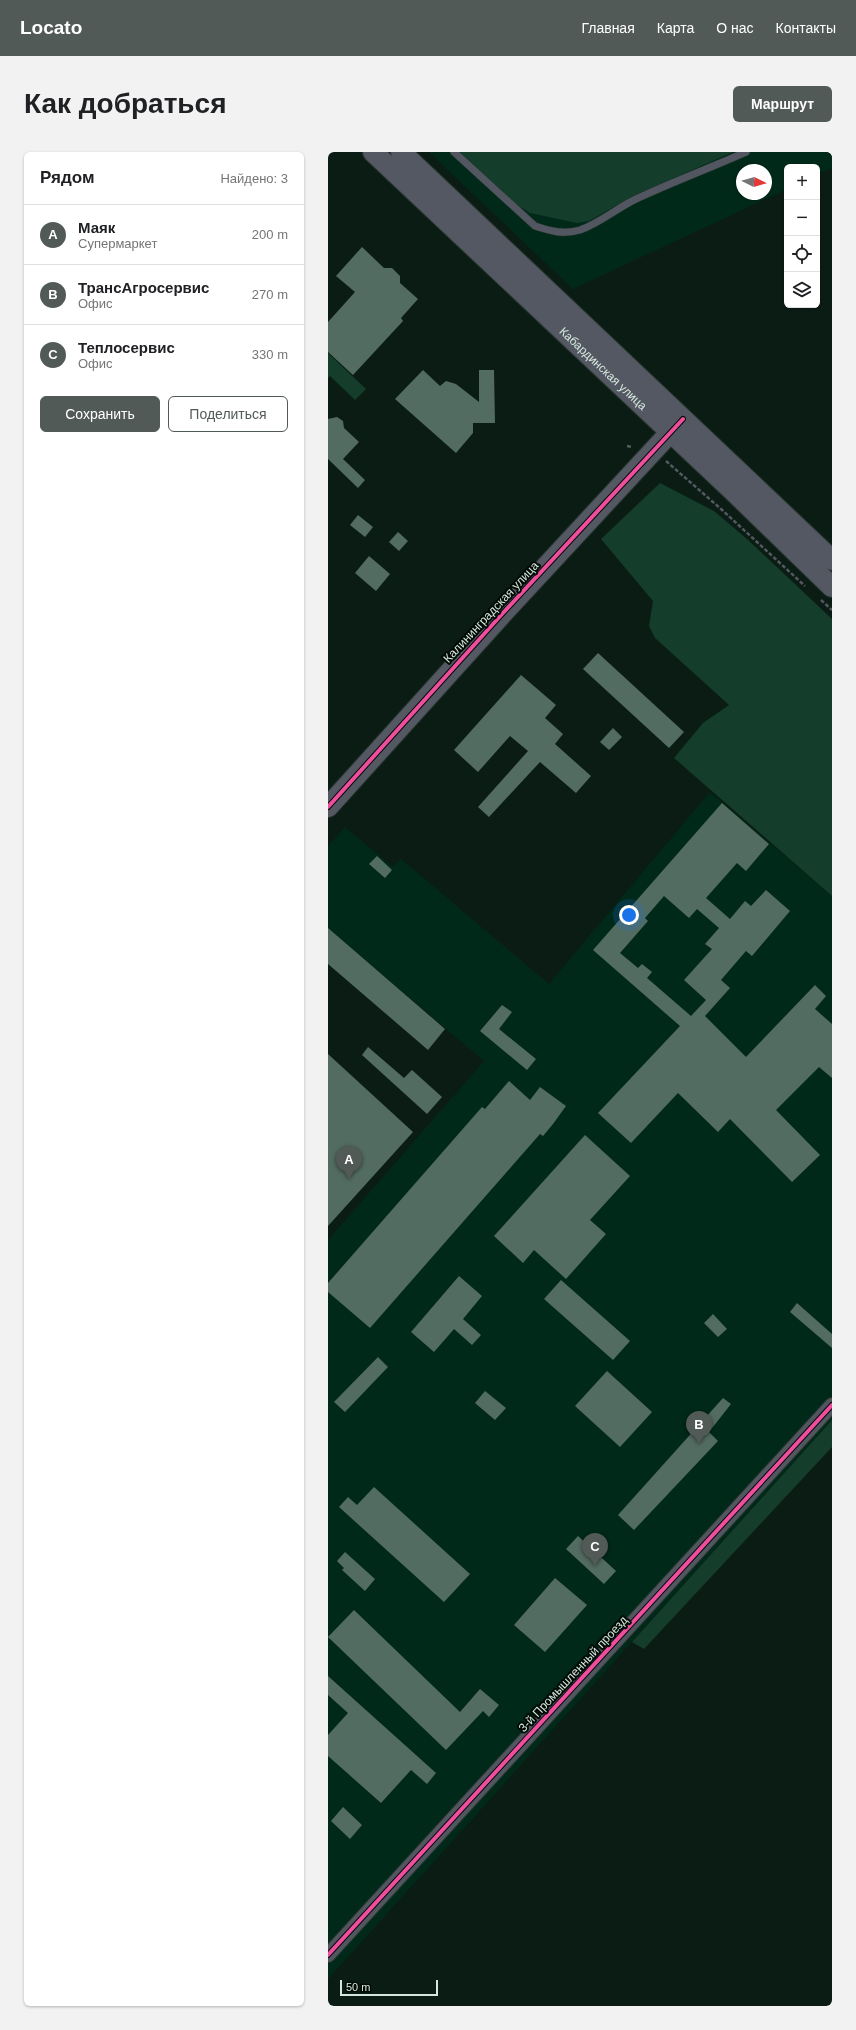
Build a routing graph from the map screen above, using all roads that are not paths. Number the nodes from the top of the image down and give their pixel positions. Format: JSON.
{"nodes":[{"id":1,"x":372,"y":152,"type":"edge"},
{"id":2,"x":401,"y":152,"type":"edge"},
{"id":3,"x":454,"y":152,"type":"edge"},
{"id":4,"x":746,"y":152,"type":"edge"},
{"id":5,"x":677,"y":426,"type":"junction"},
{"id":6,"x":832,"y":560,"type":"edge"},
{"id":7,"x":826,"y":593,"type":"edge"},
{"id":8,"x":328,"y":807,"type":"edge"},
{"id":9,"x":832,"y":1405,"type":"edge"},
{"id":10,"x":328,"y":1955,"type":"edge"}],
"edges":[{"from":1,"to":5,"type":"main road","name":"Кабардинская улица"},
{"from":2,"to":5,"type":"main road","name":"Кабардинская улица"},
{"from":3,"to":4,"type":"lane"},
{"from":5,"to":6,"type":"main road","name":"Кабардинская улица"},
{"from":5,"to":7,"type":"main road","name":"Кабардинская улица"},
{"from":5,"to":8,"type":"main road","name":"Калининградская улица"},
{"from":9,"to":10,"type":"street","name":"3-й Промышленный проезд"}]}
